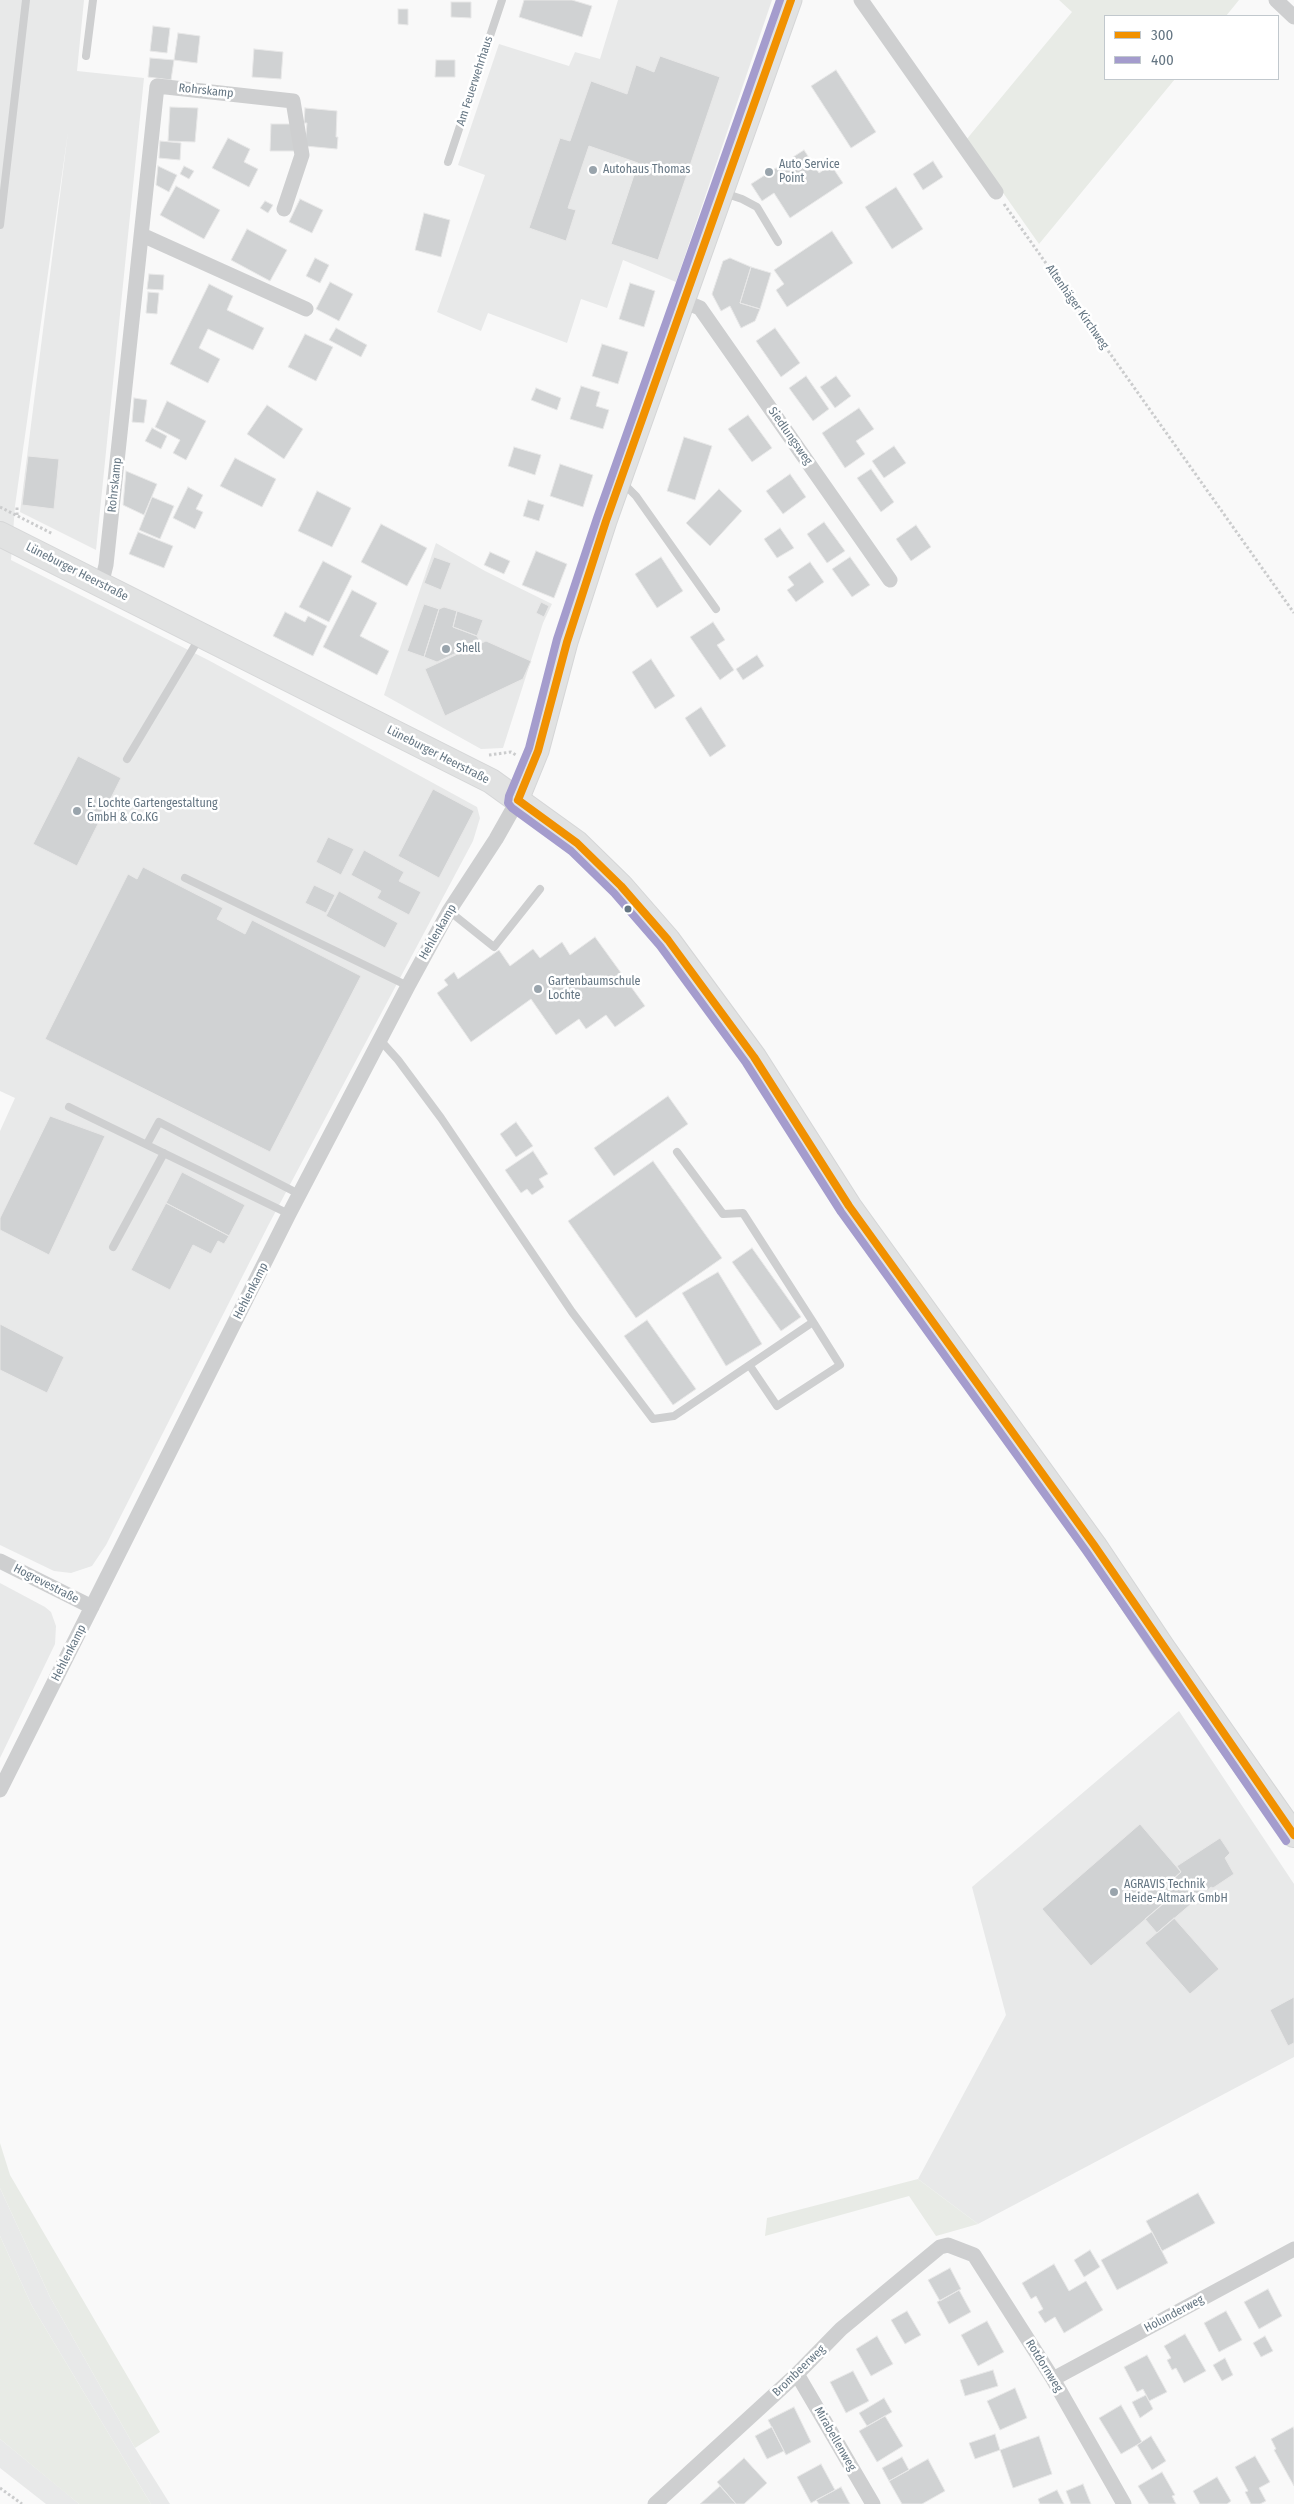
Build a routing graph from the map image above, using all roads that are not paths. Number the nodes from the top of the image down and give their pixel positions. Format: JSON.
{"nodes":[{"id":1,"x":26,"y":0,"type":"edge"},
{"id":2,"x":93,"y":0,"type":"edge"},
{"id":3,"x":502,"y":0,"type":"edge"},
{"id":4,"x":791,"y":0,"type":"edge"},
{"id":5,"x":861,"y":0,"type":"edge"},
{"id":6,"x":1276,"y":0,"type":"edge"},
{"id":7,"x":1294,"y":16,"type":"edge"},
{"id":8,"x":86,"y":56,"type":"dead end"},
{"id":9,"x":448,"y":162,"type":"dead end"},
{"id":10,"x":722,"y":192,"type":"junction"},
{"id":11,"x":996,"y":192,"type":"road end"},
{"id":12,"x":284,"y":209,"type":"dead end"},
{"id":13,"x":0,"y":225,"type":"edge"},
{"id":14,"x":142,"y":235,"type":"junction"},
{"id":15,"x":778,"y":242,"type":"dead end"},
{"id":16,"x":683,"y":301,"type":"junction"},
{"id":17,"x":306,"y":310,"type":"dead end"},
{"id":18,"x":620,"y":480,"type":"junction"},
{"id":19,"x":0,"y":534,"type":"edge"},
{"id":20,"x":890,"y":580,"type":"dead end"},
{"id":21,"x":101,"y":584,"type":"junction"},
{"id":22,"x":716,"y":609,"type":"dead end"},
{"id":23,"x":201,"y":635,"type":"junction"},
{"id":24,"x":127,"y":759,"type":"dead end"},
{"id":25,"x":518,"y":800,"type":"junction"},
{"id":26,"x":185,"y":878,"type":"dead end"},
{"id":27,"x":540,"y":889,"type":"dead end"},
{"id":28,"x":449,"y":911,"type":"junction"},
{"id":29,"x":408,"y":986,"type":"junction"},
{"id":30,"x":380,"y":1040,"type":"junction"},
{"id":31,"x":69,"y":1106,"type":"dead end"},
{"id":32,"x":147,"y":1144,"type":"junction"},
{"id":33,"x":677,"y":1152,"type":"dead end"},
{"id":34,"x":164,"y":1153,"type":"junction"},
{"id":35,"x":299,"y":1194,"type":"junction"},
{"id":36,"x":289,"y":1214,"type":"junction"},
{"id":37,"x":113,"y":1247,"type":"dead end"},
{"id":38,"x":813,"y":1322,"type":"junction"},
{"id":39,"x":750,"y":1366,"type":"junction"},
{"id":40,"x":0,"y":1561,"type":"edge"},
{"id":41,"x":92,"y":1607,"type":"junction"},
{"id":42,"x":0,"y":1790,"type":"edge"},
{"id":43,"x":1294,"y":1835,"type":"edge"},
{"id":44,"x":948,"y":2245,"type":"joint"},
{"id":45,"x":1294,"y":2249,"type":"edge"},
{"id":46,"x":797,"y":2374,"type":"junction"},
{"id":47,"x":1053,"y":2379,"type":"junction"},
{"id":48,"x":656,"y":2504,"type":"edge"},
{"id":49,"x":873,"y":2504,"type":"edge"},
{"id":50,"x":1124,"y":2504,"type":"edge"}],
"edges":[{"from":1,"to":13,"type":"lane"},
{"from":2,"to":8,"type":"lane"},
{"from":3,"to":9,"type":"lane","name":"Am Feuerwehrhaus"},
{"from":4,"to":10,"type":"street"},
{"from":5,"to":11,"type":"street"},
{"from":6,"to":7,"type":"street"},
{"from":10,"to":15,"type":"lane"},
{"from":10,"to":16,"type":"street"},
{"from":12,"to":14,"type":"street","name":"Rohrskamp"},
{"from":14,"to":17,"type":"street"},
{"from":14,"to":21,"type":"street","name":"Rohrskamp"},
{"from":16,"to":18,"type":"street"},
{"from":16,"to":20,"type":"street","name":"Siedlungsweg"},
{"from":18,"to":22,"type":"lane"},
{"from":18,"to":25,"type":"street"},
{"from":19,"to":21,"type":"main road","name":"Lüneburger Heerstraße"},
{"from":21,"to":23,"type":"main road","name":"Lüneburger Heerstraße"},
{"from":23,"to":24,"type":"lane"},
{"from":23,"to":25,"type":"main road","name":"Lüneburger Heerstraße"},
{"from":25,"to":28,"type":"street","name":"Hehlenkamp"},
{"from":25,"to":43,"type":"main road","name":"Lüneburger Heerstraße"},
{"from":26,"to":29,"type":"lane"},
{"from":27,"to":28,"type":"lane"},
{"from":28,"to":29,"type":"street","name":"Hehlenkamp"},
{"from":29,"to":30,"type":"street","name":"Hehlenkamp"},
{"from":30,"to":35,"type":"street","name":"Hehlenkamp"},
{"from":30,"to":39,"type":"lane"},
{"from":31,"to":32,"type":"lane"},
{"from":32,"to":34,"type":"lane"},
{"from":32,"to":35,"type":"lane"},
{"from":33,"to":38,"type":"lane"},
{"from":34,"to":36,"type":"lane"},
{"from":34,"to":37,"type":"lane"},
{"from":35,"to":36,"type":"street","name":"Hehlenkamp"},
{"from":36,"to":41,"type":"street","name":"Hehlenkamp"},
{"from":38,"to":39,"type":"lane"},
{"from":38,"to":39,"type":"lane"},
{"from":40,"to":41,"type":"street","name":"Hogrevestraße"},
{"from":41,"to":42,"type":"street","name":"Hehlenkamp"},
{"from":44,"to":46,"type":"street","name":"Brombeerweg"},
{"from":44,"to":47,"type":"street","name":"Rotdornweg"},
{"from":45,"to":47,"type":"street","name":"Holunderweg"},
{"from":46,"to":48,"type":"street","name":"Brombeerweg"},
{"from":46,"to":49,"type":"street","name":"Mirabellenweg"},
{"from":47,"to":50,"type":"street","name":"Rotdornweg"}]}
